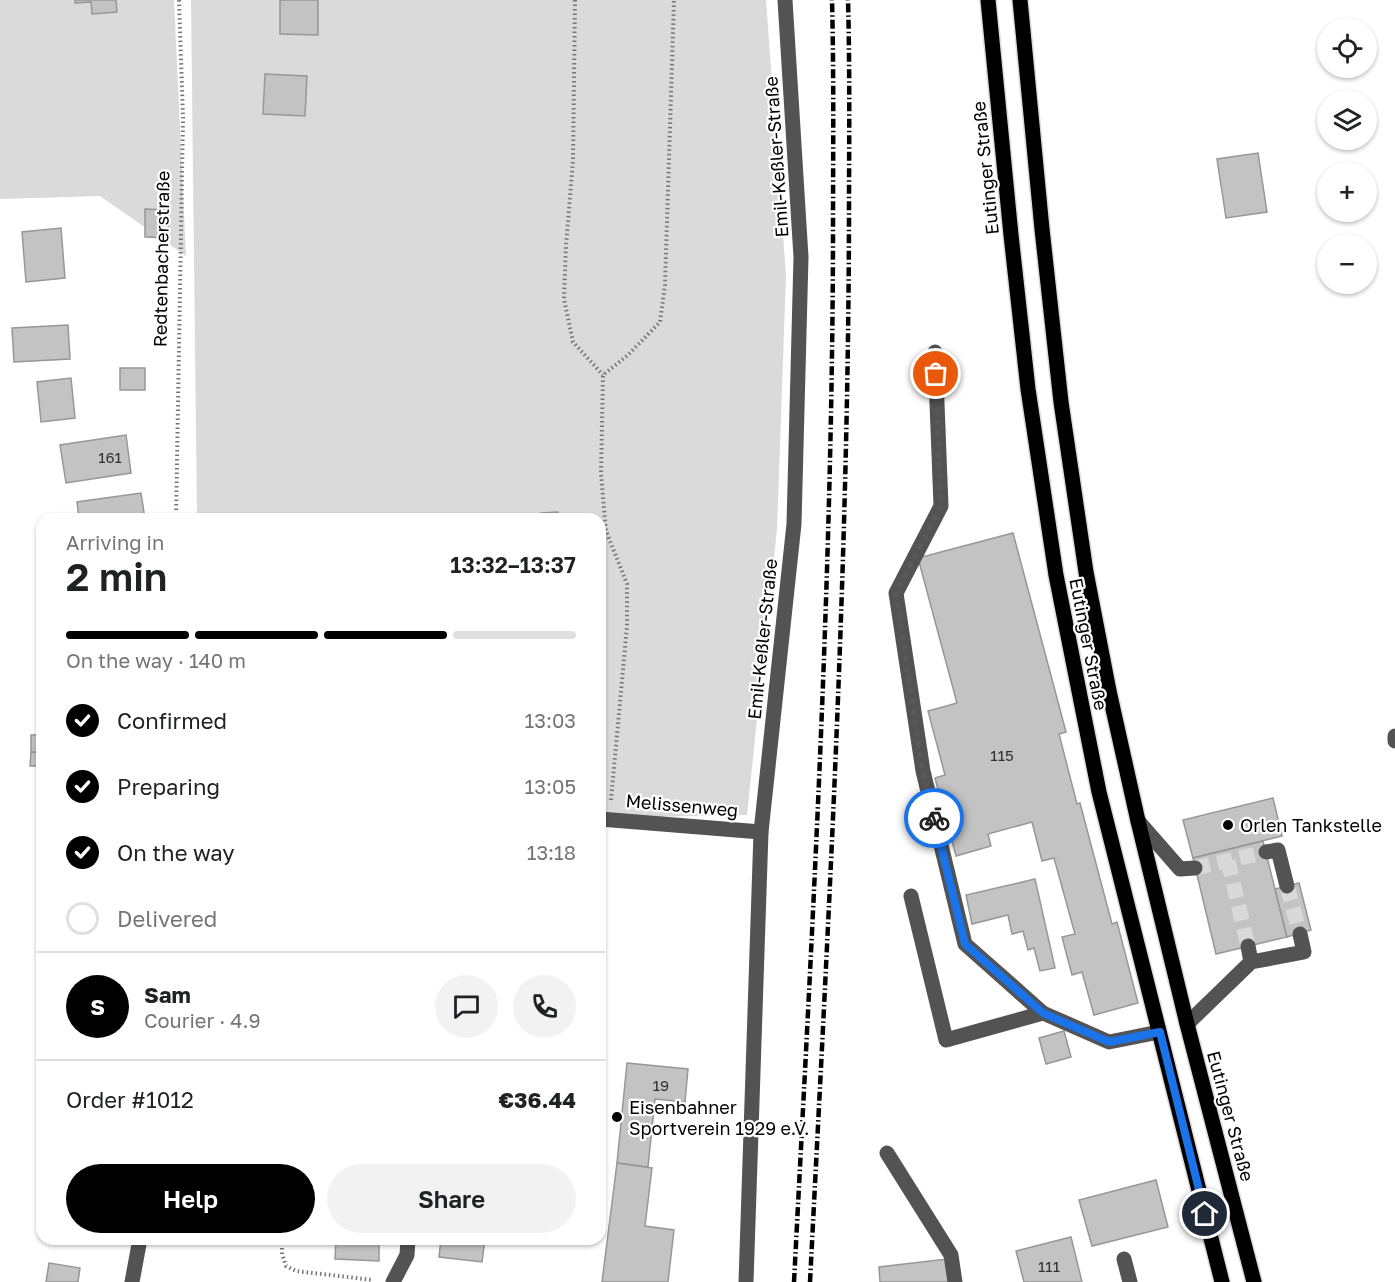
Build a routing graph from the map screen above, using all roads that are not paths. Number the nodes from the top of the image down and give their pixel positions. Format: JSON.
{"nodes":[{"id":1,"x":785,"y":0,"type":"edge"},
{"id":2,"x":988,"y":0,"type":"edge"},
{"id":3,"x":1020,"y":0,"type":"edge"},
{"id":4,"x":935,"y":352,"type":"dead end"},
{"id":5,"x":1395,"y":736,"type":"edge"},
{"id":6,"x":1395,"y":741,"type":"edge"},
{"id":7,"x":606,"y":819,"type":"edge"},
{"id":8,"x":1138,"y":821,"type":"junction"},
{"id":9,"x":761,"y":832,"type":"junction"},
{"id":10,"x":1266,"y":852,"type":"dead end"},
{"id":11,"x":1195,"y":868,"type":"tunnel mouth"},
{"id":12,"x":1287,"y":886,"type":"tunnel mouth"},
{"id":13,"x":911,"y":896,"type":"dead end"},
{"id":14,"x":1300,"y":934,"type":"tunnel mouth"},
{"id":15,"x":1248,"y":946,"type":"tunnel mouth"},
{"id":16,"x":1251,"y":962,"type":"junction"},
{"id":17,"x":1043,"y":1013,"type":"junction"},
{"id":18,"x":1187,"y":1024,"type":"junction"},
{"id":19,"x":1160,"y":1032,"type":"junction"},
{"id":20,"x":887,"y":1153,"type":"dead end"},
{"id":21,"x":139,"y":1245,"type":"edge"},
{"id":22,"x":408,"y":1245,"type":"edge"},
{"id":23,"x":1124,"y":1260,"type":"dead end"},
{"id":24,"x":132,"y":1282,"type":"edge"},
{"id":25,"x":393,"y":1282,"type":"edge"},
{"id":26,"x":746,"y":1282,"type":"edge"},
{"id":27,"x":955,"y":1282,"type":"edge"},
{"id":28,"x":1130,"y":1282,"type":"edge"},
{"id":29,"x":1222,"y":1282,"type":"edge"},
{"id":30,"x":1254,"y":1282,"type":"edge"}],
"edges":[{"from":1,"to":9,"type":"street","name":"Emil-Keßler-Straße"},
{"from":2,"to":19,"type":"main road","name":"Eutinger Straße"},
{"from":3,"to":8,"type":"main road","name":"Eutinger Straße"},
{"from":4,"to":17,"type":"street"},
{"from":5,"to":6,"type":"street"},
{"from":7,"to":9,"type":"street","name":"Melissenweg"},
{"from":8,"to":11,"type":"street"},
{"from":8,"to":18,"type":"main road","name":"Eutinger Straße"},
{"from":9,"to":26,"type":"street","name":"Emil-Keßler-Straße"},
{"from":10,"to":12,"type":"street"},
{"from":13,"to":17,"type":"street"},
{"from":14,"to":16,"type":"street"},
{"from":15,"to":16,"type":"street"},
{"from":16,"to":18,"type":"street"},
{"from":17,"to":19,"type":"street"},
{"from":18,"to":30,"type":"main road","name":"Eutinger Straße"},
{"from":19,"to":29,"type":"main road","name":"Eutinger Straße"},
{"from":20,"to":27,"type":"street"},
{"from":21,"to":24,"type":"street"},
{"from":22,"to":25,"type":"street"},
{"from":23,"to":28,"type":"street"}]}
